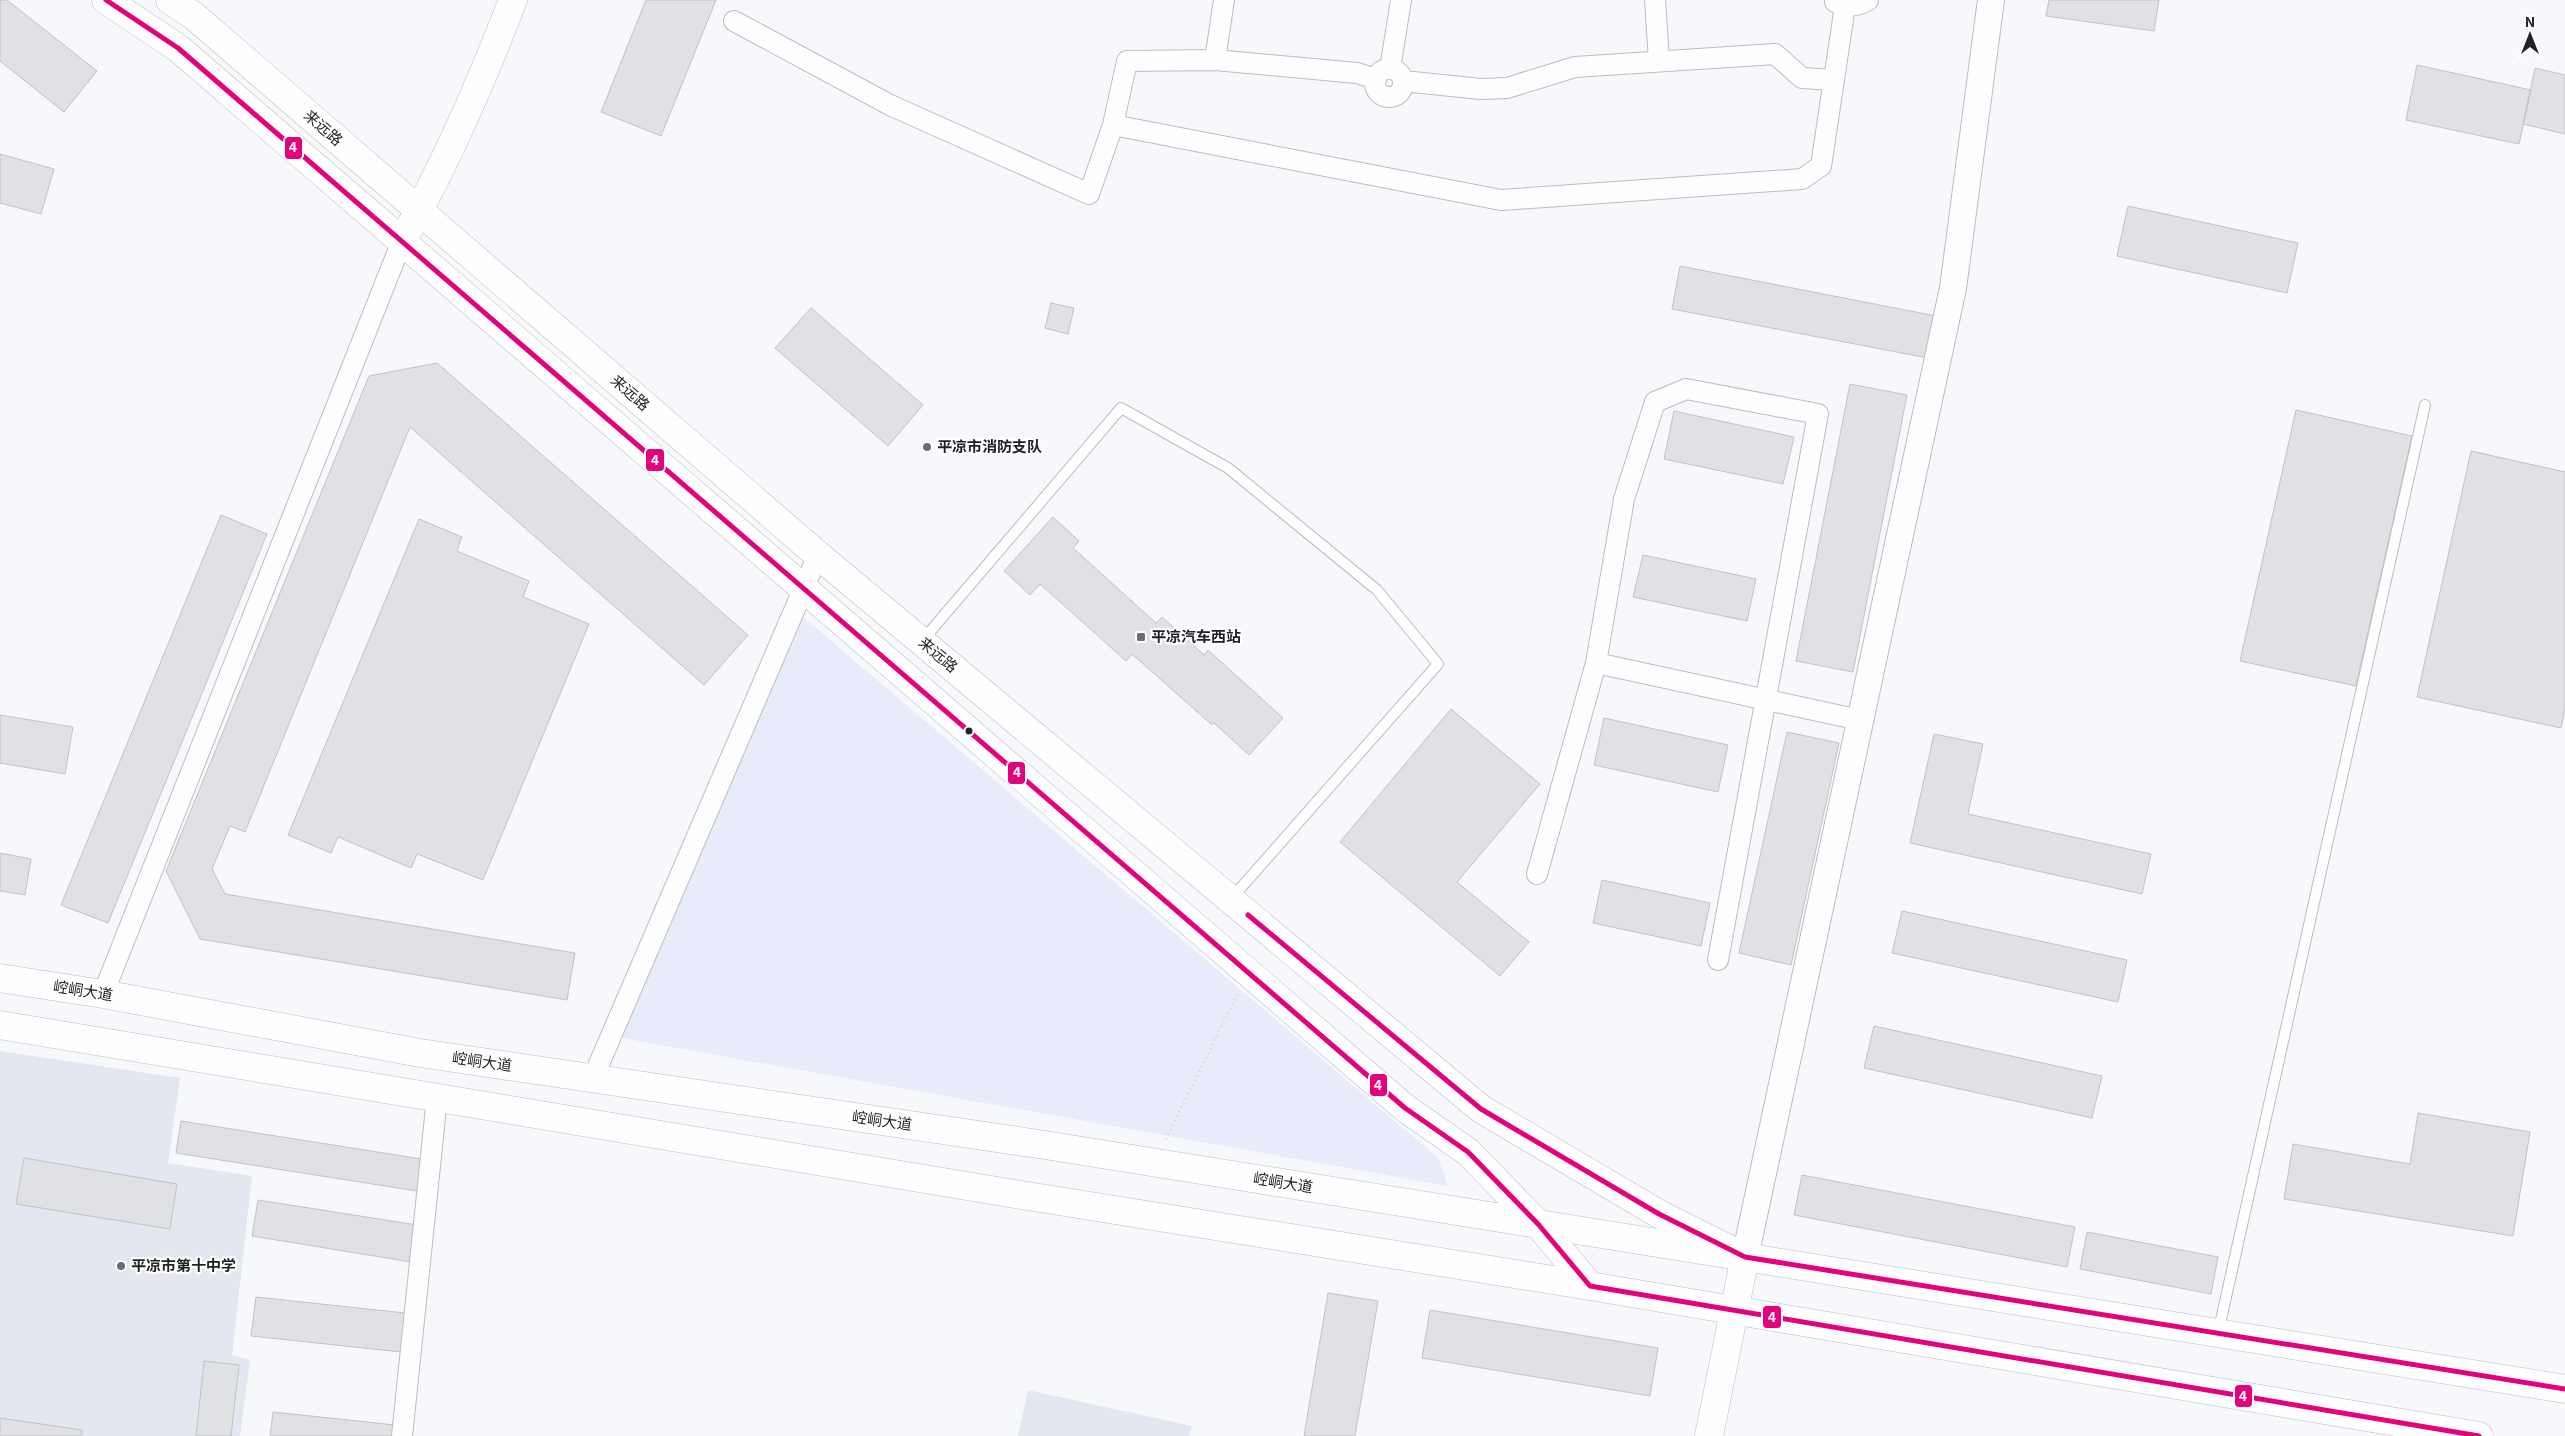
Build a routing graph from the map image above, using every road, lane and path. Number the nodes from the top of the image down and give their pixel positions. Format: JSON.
{"nodes":[{"id":1,"x":106,"y":0,"type":"edge"},
{"id":2,"x":170,"y":0,"type":"edge"},
{"id":3,"x":513,"y":0,"type":"edge"},
{"id":4,"x":1224,"y":0,"type":"edge"},
{"id":5,"x":1401,"y":0,"type":"edge"},
{"id":6,"x":1655,"y":0,"type":"edge"},
{"id":7,"x":1868,"y":0,"type":"edge"},
{"id":8,"x":1991,"y":0,"type":"edge"},
{"id":9,"x":1839,"y":3,"type":"edge"},
{"id":10,"x":734,"y":21,"type":"dead end"},
{"id":11,"x":1215,"y":60,"type":"junction"},
{"id":12,"x":1659,"y":61,"type":"junction"},
{"id":13,"x":1390,"y":76,"type":"junction"},
{"id":14,"x":1834,"y":80,"type":"junction"},
{"id":15,"x":1113,"y":125,"type":"junction"},
{"id":16,"x":419,"y":211,"type":"junction"},
{"id":17,"x":402,"y":241,"type":"junction"},
{"id":18,"x":2425,"y":405,"type":"dead end"},
{"id":19,"x":818,"y":555,"type":"junction"},
{"id":20,"x":804,"y":588,"type":"junction"},
{"id":21,"x":921,"y":641,"type":"junction"},
{"id":22,"x":1596,"y":662,"type":"junction"},
{"id":23,"x":1766,"y":698,"type":"junction"},
{"id":24,"x":1860,"y":720,"type":"junction"},
{"id":25,"x":1537,"y":874,"type":"dead end"},
{"id":26,"x":1230,"y":900,"type":"junction"},
{"id":27,"x":1718,"y":960,"type":"dead end"},
{"id":28,"x":1248,"y":972,"type":"junction"},
{"id":29,"x":0,"y":978,"type":"edge"},
{"id":30,"x":103,"y":994,"type":"junction"},
{"id":31,"x":0,"y":1025,"type":"edge"},
{"id":32,"x":593,"y":1078,"type":"junction"},
{"id":33,"x":437,"y":1098,"type":"junction"},
{"id":34,"x":1154,"y":1162,"type":"junction"},
{"id":35,"x":1538,"y":1224,"type":"junction"},
{"id":36,"x":1745,"y":1257,"type":"junction"},
{"id":37,"x":1590,"y":1286,"type":"junction"},
{"id":38,"x":1733,"y":1310,"type":"junction"},
{"id":39,"x":2218,"y":1334,"type":"junction"},
{"id":40,"x":2565,"y":1390,"type":"edge"},
{"id":41,"x":402,"y":1436,"type":"edge"},
{"id":42,"x":1709,"y":1436,"type":"edge"},
{"id":43,"x":2479,"y":1436,"type":"edge"}],
"edges":[{"from":1,"to":17,"type":"main road"},
{"from":2,"to":16,"type":"main road","name":"来远路"},
{"from":3,"to":16,"type":"main road"},
{"from":4,"to":11,"type":"street"},
{"from":5,"to":13,"type":"street"},
{"from":6,"to":12,"type":"street"},
{"from":7,"to":9,"type":"street"},
{"from":8,"to":24,"type":"street"},
{"from":9,"to":14,"type":"street"},
{"from":10,"to":15,"type":"street"},
{"from":11,"to":13,"type":"street"},
{"from":11,"to":15,"type":"street"},
{"from":12,"to":13,"type":"street"},
{"from":12,"to":14,"type":"street"},
{"from":14,"to":15,"type":"street"},
{"from":16,"to":17,"type":"main road"},
{"from":16,"to":19,"type":"main road","name":"来远路"},
{"from":17,"to":20,"type":"main road"},
{"from":17,"to":30,"type":"street"},
{"from":18,"to":39,"type":"lane"},
{"from":19,"to":20,"type":"street"},
{"from":19,"to":21,"type":"main road","name":"来远路"},
{"from":20,"to":28,"type":"main road"},
{"from":20,"to":32,"type":"street"},
{"from":21,"to":26,"type":"main road","name":"来远路"},
{"from":21,"to":26,"type":"lane"},
{"from":22,"to":23,"type":"street"},
{"from":22,"to":23,"type":"street"},
{"from":22,"to":25,"type":"street"},
{"from":23,"to":24,"type":"street"},
{"from":23,"to":27,"type":"street"},
{"from":24,"to":36,"type":"street"},
{"from":26,"to":36,"type":"main road","name":"来远路"},
{"from":28,"to":34,"type":"path"},
{"from":28,"to":35,"type":"main road"},
{"from":29,"to":30,"type":"main road","name":"崆峒大道"},
{"from":30,"to":32,"type":"main road","name":"崆峒大道"},
{"from":31,"to":33,"type":"main road"},
{"from":32,"to":34,"type":"main road","name":"崆峒大道"},
{"from":33,"to":37,"type":"main road"},
{"from":33,"to":41,"type":"street"},
{"from":34,"to":35,"type":"main road","name":"崆峒大道"},
{"from":35,"to":36,"type":"main road","name":"崆峒大道"},
{"from":35,"to":37,"type":"main road"},
{"from":36,"to":38,"type":"main road"},
{"from":36,"to":39,"type":"main road","name":"崆峒大道"},
{"from":37,"to":38,"type":"main road"},
{"from":38,"to":42,"type":"main road"},
{"from":38,"to":43,"type":"main road"},
{"from":39,"to":40,"type":"main road","name":"崆峒大道"}]}
